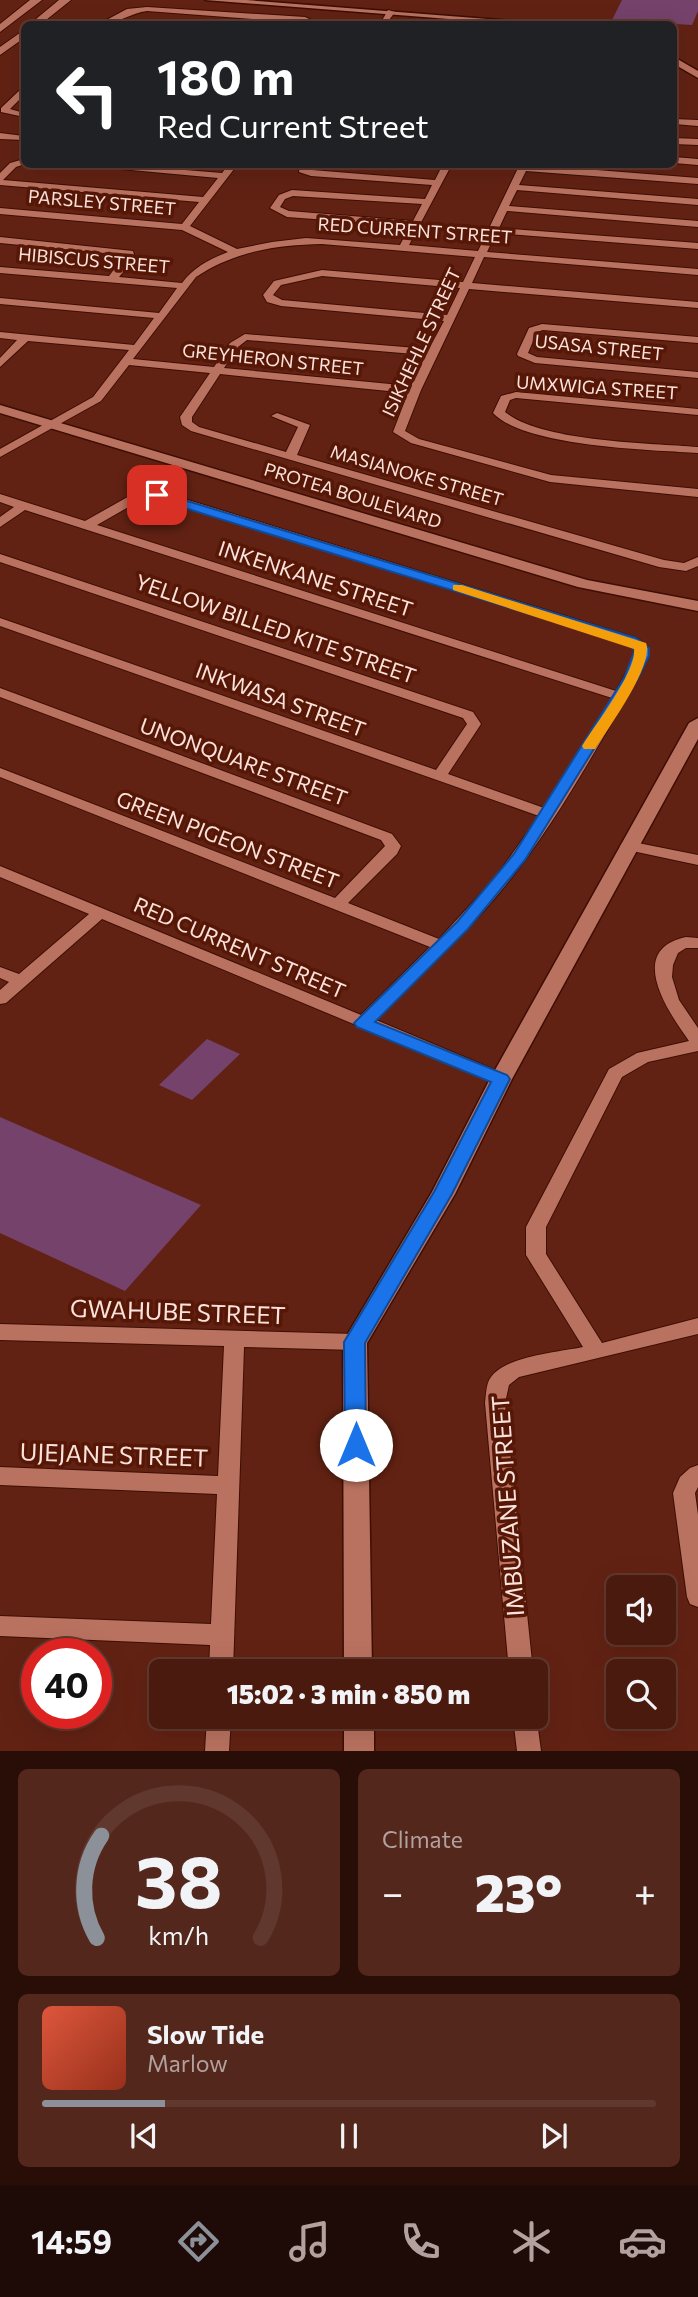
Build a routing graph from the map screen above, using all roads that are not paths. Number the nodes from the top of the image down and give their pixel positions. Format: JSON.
{"nodes":[{"id":1,"x":37,"y":0,"type":"edge"},
{"id":2,"x":66,"y":0,"type":"edge"},
{"id":3,"x":209,"y":0,"type":"edge"},
{"id":4,"x":398,"y":3,"type":"dead end"},
{"id":5,"x":391,"y":12,"type":"junction"},
{"id":6,"x":39,"y":21,"type":"edge"},
{"id":7,"x":111,"y":21,"type":"edge"},
{"id":8,"x":309,"y":21,"type":"edge"},
{"id":9,"x":385,"y":21,"type":"edge"},
{"id":10,"x":506,"y":21,"type":"edge"},
{"id":11,"x":0,"y":29,"type":"edge"},
{"id":12,"x":21,"y":35,"type":"edge"},
{"id":13,"x":0,"y":52,"type":"edge"},
{"id":14,"x":677,"y":62,"type":"edge"},
{"id":15,"x":698,"y":75,"type":"edge"},
{"id":16,"x":21,"y":94,"type":"edge"},
{"id":17,"x":21,"y":114,"type":"edge"},
{"id":18,"x":677,"y":122,"type":"edge"},
{"id":19,"x":698,"y":123,"type":"edge"},
{"id":20,"x":0,"y":136,"type":"edge"},
{"id":21,"x":21,"y":138,"type":"edge"},
{"id":22,"x":677,"y":141,"type":"edge"},
{"id":23,"x":698,"y":142,"type":"edge"},
{"id":24,"x":677,"y":160,"type":"edge"},
{"id":25,"x":698,"y":162,"type":"edge"},
{"id":26,"x":21,"y":163,"type":"edge"},
{"id":27,"x":122,"y":168,"type":"edge"},
{"id":28,"x":231,"y":168,"type":"edge"},
{"id":29,"x":303,"y":168,"type":"edge"},
{"id":30,"x":446,"y":168,"type":"edge"},
{"id":31,"x":523,"y":168,"type":"edge"},
{"id":32,"x":547,"y":168,"type":"edge"},
{"id":33,"x":225,"y":176,"type":"junction"},
{"id":34,"x":0,"y":180,"type":"edge"},
{"id":35,"x":698,"y":181,"type":"edge"},
{"id":36,"x":439,"y":183,"type":"junction"},
{"id":37,"x":514,"y":187,"type":"junction"},
{"id":38,"x":205,"y":200,"type":"junction"},
{"id":39,"x":428,"y":202,"type":"junction"},
{"id":40,"x":698,"y":202,"type":"edge"},
{"id":41,"x":504,"y":208,"type":"junction"},
{"id":42,"x":0,"y":211,"type":"edge"},
{"id":43,"x":698,"y":223,"type":"edge"},
{"id":44,"x":415,"y":224,"type":"junction"},
{"id":45,"x":184,"y":227,"type":"junction"},
{"id":46,"x":493,"y":230,"type":"junction"},
{"id":47,"x":0,"y":240,"type":"edge"},
{"id":48,"x":698,"y":246,"type":"edge"},
{"id":49,"x":403,"y":248,"type":"junction"},
{"id":50,"x":237,"y":253,"type":"junction"},
{"id":51,"x":481,"y":255,"type":"junction"},
{"id":52,"x":0,"y":270,"type":"edge"},
{"id":53,"x":698,"y":272,"type":"edge"},
{"id":54,"x":112,"y":279,"type":"junction"},
{"id":55,"x":184,"y":286,"type":"junction"},
{"id":56,"x":467,"y":286,"type":"junction"},
{"id":57,"x":0,"y":301,"type":"edge"},
{"id":58,"x":698,"y":305,"type":"edge"},
{"id":59,"x":161,"y":316,"type":"junction"},
{"id":60,"x":450,"y":318,"type":"junction"},
{"id":61,"x":0,"y":335,"type":"edge"},
{"id":62,"x":25,"y":338,"type":"junction"},
{"id":63,"x":698,"y":340,"type":"edge"},
{"id":64,"x":137,"y":348,"type":"junction"},
{"id":65,"x":435,"y":353,"type":"junction"},
{"id":66,"x":127,"y":362,"type":"junction"},
{"id":67,"x":1,"y":364,"type":"edge"},
{"id":68,"x":217,"y":372,"type":"junction"},
{"id":69,"x":698,"y":375,"type":"edge"},
{"id":70,"x":415,"y":390,"type":"junction"},
{"id":71,"x":0,"y":409,"type":"edge"},
{"id":72,"x":698,"y":412,"type":"edge"},
{"id":73,"x":277,"y":416,"type":"dead end"},
{"id":74,"x":52,"y":425,"type":"junction"},
{"id":75,"x":698,"y":450,"type":"edge"},
{"id":76,"x":0,"y":454,"type":"edge"},
{"id":77,"x":290,"y":457,"type":"junction"},
{"id":78,"x":698,"y":493,"type":"edge"},
{"id":79,"x":0,"y":498,"type":"edge"},
{"id":80,"x":23,"y":506,"type":"junction"},
{"id":81,"x":0,"y":523,"type":"edge"},
{"id":82,"x":86,"y":526,"type":"junction"},
{"id":83,"x":0,"y":558,"type":"edge"},
{"id":84,"x":698,"y":561,"type":"edge"},
{"id":85,"x":698,"y":606,"type":"edge"},
{"id":86,"x":0,"y":622,"type":"edge"},
{"id":87,"x":0,"y":692,"type":"edge"},
{"id":88,"x":619,"y":696,"type":"junction"},
{"id":89,"x":698,"y":723,"type":"edge"},
{"id":90,"x":0,"y":772,"type":"edge"},
{"id":91,"x":438,"y":777,"type":"junction"},
{"id":92,"x":548,"y":814,"type":"junction"},
{"id":93,"x":628,"y":846,"type":"junction"},
{"id":94,"x":698,"y":860,"type":"edge"},
{"id":95,"x":0,"y":870,"type":"edge"},
{"id":96,"x":337,"y":905,"type":"junction"},
{"id":97,"x":100,"y":913,"type":"junction"},
{"id":98,"x":698,"y":943,"type":"edge"},
{"id":99,"x":442,"y":946,"type":"junction"},
{"id":100,"x":0,"y":972,"type":"edge"},
{"id":101,"x":21,"y":981,"type":"junction"},
{"id":102,"x":0,"y":999,"type":"edge"},
{"id":103,"x":363,"y":1023,"type":"junction"},
{"id":104,"x":698,"y":1043,"type":"edge"},
{"id":105,"x":501,"y":1079,"type":"junction"},
{"id":106,"x":698,"y":1326,"type":"edge"},
{"id":107,"x":0,"y":1332,"type":"edge"},
{"id":108,"x":234,"y":1340,"type":"junction"},
{"id":109,"x":355,"y":1342,"type":"junction"},
{"id":110,"x":597,"y":1352,"type":"junction"},
{"id":111,"x":698,"y":1474,"type":"edge"},
{"id":112,"x":0,"y":1476,"type":"edge"},
{"id":113,"x":226,"y":1485,"type":"junction"},
{"id":114,"x":698,"y":1597,"type":"edge"},
{"id":115,"x":0,"y":1626,"type":"edge"},
{"id":116,"x":223,"y":1634,"type":"junction"},
{"id":117,"x":222,"y":1659,"type":"edge"},
{"id":118,"x":358,"y":1659,"type":"edge"},
{"id":119,"x":520,"y":1659,"type":"edge"},
{"id":120,"x":218,"y":1729,"type":"edge"},
{"id":121,"x":359,"y":1729,"type":"edge"},
{"id":122,"x":526,"y":1729,"type":"edge"},
{"id":123,"x":217,"y":1751,"type":"edge"},
{"id":124,"x":359,"y":1751,"type":"edge"},
{"id":125,"x":528,"y":1751,"type":"edge"}],
"edges":[{"from":1,"to":11,"type":"main road"},
{"from":2,"to":6,"type":"main road"},
{"from":3,"to":5,"type":"street"},
{"from":4,"to":5,"type":"street"},
{"from":5,"to":9,"type":"street"},
{"from":5,"to":10,"type":"street"},
{"from":7,"to":8,"type":"street"},
{"from":12,"to":13,"type":"main road"},
{"from":14,"to":15,"type":"street"},
{"from":16,"to":17,"type":"street"},
{"from":18,"to":19,"type":"street"},
{"from":20,"to":21,"type":"street"},
{"from":22,"to":23,"type":"street"},
{"from":24,"to":25,"type":"street"},
{"from":26,"to":34,"type":"street"},
{"from":27,"to":33,"type":"street"},
{"from":28,"to":33,"type":"street"},
{"from":29,"to":36,"type":"street"},
{"from":30,"to":36,"type":"street"},
{"from":31,"to":37,"type":"street","name":"ISIKHEHLE STREET"},
{"from":32,"to":35,"type":"street"},
{"from":33,"to":38,"type":"street"},
{"from":34,"to":38,"type":"street"},
{"from":36,"to":39,"type":"street"},
{"from":37,"to":40,"type":"street"},
{"from":37,"to":41,"type":"street","name":"ISIKHEHLE STREET"},
{"from":38,"to":45,"type":"street"},
{"from":39,"to":44,"type":"street"},
{"from":39,"to":44,"type":"street"},
{"from":41,"to":43,"type":"street"},
{"from":41,"to":46,"type":"street","name":"ISIKHEHLE STREET"},
{"from":42,"to":45,"type":"street","name":"PARSLEY STREET"},
{"from":44,"to":49,"type":"street"},
{"from":45,"to":50,"type":"street","name":"PARSLEY STREET"},
{"from":46,"to":48,"type":"street"},
{"from":46,"to":51,"type":"street","name":"ISIKHEHLE STREET"},
{"from":47,"to":54,"type":"street"},
{"from":49,"to":50,"type":"street","name":"RED CURRENT STREET"},
{"from":49,"to":51,"type":"street","name":"RED CURRENT STREET"},
{"from":50,"to":55,"type":"street","name":"RED CURRENT STREET"},
{"from":51,"to":53,"type":"street","name":"RED CURRENT STREET"},
{"from":51,"to":56,"type":"street","name":"ISIKHEHLE STREET"},
{"from":52,"to":54,"type":"street","name":"HIBISCUS STREET"},
{"from":54,"to":55,"type":"street","name":"HIBISCUS STREET"},
{"from":55,"to":59,"type":"street","name":"RED CURRENT STREET"},
{"from":56,"to":58,"type":"street"},
{"from":56,"to":60,"type":"street","name":"ISIKHEHLE STREET"},
{"from":56,"to":60,"type":"street"},
{"from":57,"to":59,"type":"street"},
{"from":59,"to":64,"type":"street","name":"RED CURRENT STREET"},
{"from":60,"to":65,"type":"street","name":"ISIKHEHLE STREET"},
{"from":61,"to":62,"type":"street"},
{"from":62,"to":64,"type":"street"},
{"from":62,"to":67,"type":"street"},
{"from":63,"to":69,"type":"street","name":"USASA STREET"},
{"from":64,"to":66,"type":"street","name":"RED CURRENT STREET"},
{"from":65,"to":68,"type":"street"},
{"from":65,"to":70,"type":"street","name":"ISIKHEHLE STREET"},
{"from":66,"to":68,"type":"street","name":"GREYHERON STREET"},
{"from":66,"to":74,"type":"street","name":"RED CURRENT STREET"},
{"from":68,"to":70,"type":"street","name":"GREYHERON STREET"},
{"from":68,"to":77,"type":"street","name":"MASIANOKE STREET"},
{"from":70,"to":78,"type":"street","name":"ISIKHEHLE STREET"},
{"from":71,"to":74,"type":"street","name":"PROTEA BOULEVARD"},
{"from":72,"to":75,"type":"street","name":"UMXWIGA STREET"},
{"from":73,"to":77,"type":"street"},
{"from":74,"to":76,"type":"street","name":"RED CURRENT STREET"},
{"from":74,"to":85,"type":"street","name":"PROTEA BOULEVARD"},
{"from":77,"to":84,"type":"street","name":"MASIANOKE STREET"},
{"from":79,"to":80,"type":"street","name":"INKENKANE STREET"},
{"from":80,"to":81,"type":"street"},
{"from":80,"to":82,"type":"street","name":"INKENKANE STREET"},
{"from":82,"to":88,"type":"street","name":"INKENKANE STREET"},
{"from":82,"to":88,"type":"street"},
{"from":83,"to":91,"type":"street","name":"YELLOW BILLED KITE STREET"},
{"from":86,"to":91,"type":"street","name":"INKWASA STREET"},
{"from":87,"to":96,"type":"street","name":"UNONQUARE STREET"},
{"from":88,"to":92,"type":"street"},
{"from":89,"to":93,"type":"street"},
{"from":90,"to":96,"type":"street","name":"GREEN PIGEON STREET"},
{"from":91,"to":92,"type":"street","name":"INKWASA STREET"},
{"from":92,"to":99,"type":"street"},
{"from":93,"to":94,"type":"street"},
{"from":93,"to":105,"type":"street"},
{"from":95,"to":97,"type":"street","name":"RED CURRENT STREET"},
{"from":96,"to":99,"type":"street","name":"GREEN PIGEON STREET"},
{"from":97,"to":101,"type":"street"},
{"from":97,"to":103,"type":"street","name":"RED CURRENT STREET"},
{"from":98,"to":104,"type":"street"},
{"from":99,"to":103,"type":"street"},
{"from":100,"to":101,"type":"street"},
{"from":101,"to":102,"type":"street"},
{"from":103,"to":105,"type":"street","name":"RED CURRENT STREET"},
{"from":104,"to":110,"type":"street"},
{"from":105,"to":109,"type":"street"},
{"from":106,"to":110,"type":"street","name":"IMBUZANE STREET"},
{"from":107,"to":108,"type":"street","name":"GWAHUBE STREET"},
{"from":108,"to":109,"type":"street","name":"GWAHUBE STREET"},
{"from":108,"to":113,"type":"street"},
{"from":109,"to":118,"type":"street"},
{"from":110,"to":119,"type":"street","name":"IMBUZANE STREET"},
{"from":111,"to":114,"type":"street"},
{"from":112,"to":113,"type":"street","name":"UJEJANE STREET"},
{"from":113,"to":116,"type":"street"},
{"from":115,"to":116,"type":"street"},
{"from":116,"to":117,"type":"street"},
{"from":120,"to":123,"type":"street"},
{"from":121,"to":124,"type":"street"},
{"from":122,"to":125,"type":"street"}]}
